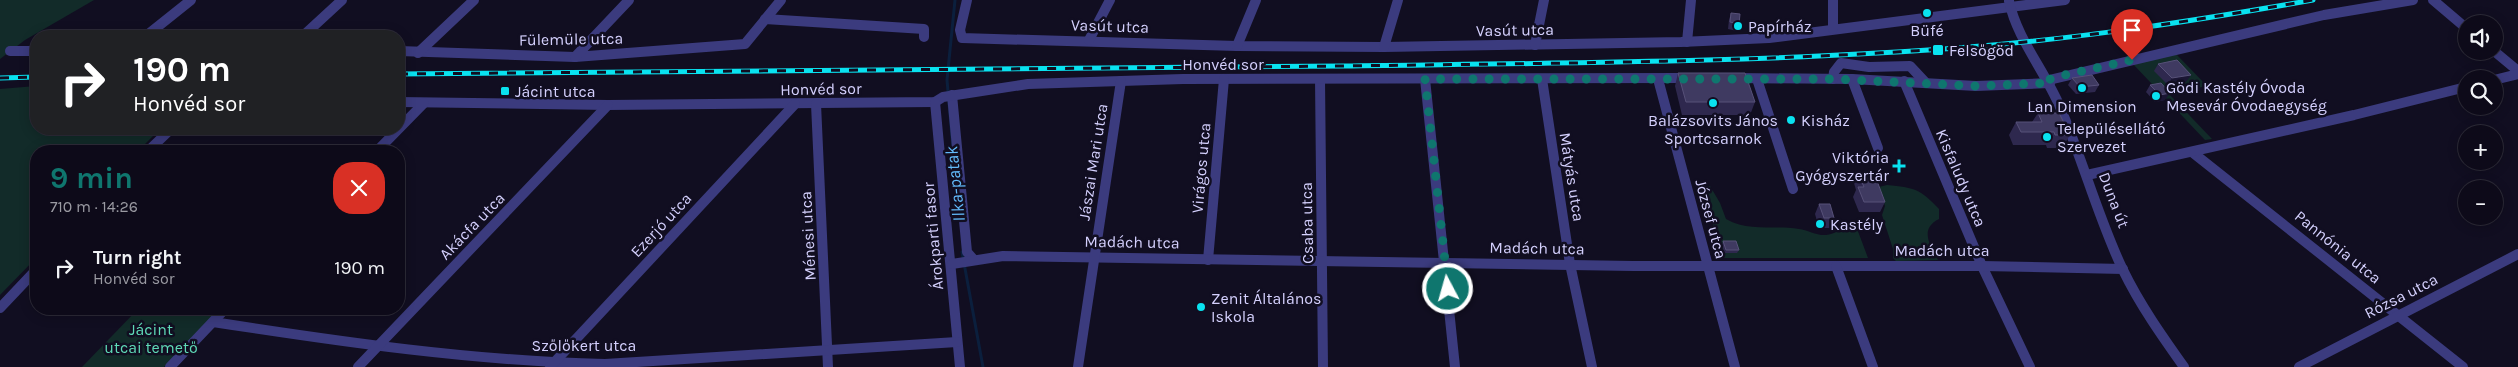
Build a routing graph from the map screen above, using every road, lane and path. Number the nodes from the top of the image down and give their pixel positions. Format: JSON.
{"nodes":[{"id":1,"x":191,"y":0,"type":"edge"},
{"id":2,"x":342,"y":0,"type":"edge"},
{"id":3,"x":474,"y":0,"type":"edge"},
{"id":4,"x":629,"y":0,"type":"edge"},
{"id":5,"x":781,"y":0,"type":"edge"},
{"id":6,"x":967,"y":0,"type":"edge"},
{"id":7,"x":1110,"y":0,"type":"edge"},
{"id":8,"x":1256,"y":0,"type":"edge"},
{"id":9,"x":1398,"y":0,"type":"edge"},
{"id":10,"x":1544,"y":0,"type":"edge"},
{"id":11,"x":1691,"y":0,"type":"edge"},
{"id":12,"x":1833,"y":0,"type":"edge"},
{"id":13,"x":2065,"y":0,"type":"edge"},
{"id":14,"x":2413,"y":0,"type":"edge"},
{"id":15,"x":2432,"y":0,"type":"edge"},
{"id":16,"x":2009,"y":3,"type":"edge"},
{"id":17,"x":765,"y":19,"type":"junction"},
{"id":18,"x":2458,"y":21,"type":"edge"},
{"id":19,"x":1833,"y":29,"type":"junction"},
{"id":20,"x":154,"y":30,"type":"edge"},
{"id":21,"x":310,"y":30,"type":"edge"},
{"id":22,"x":924,"y":37,"type":"dead end"},
{"id":23,"x":1089,"y":40,"type":"junction"},
{"id":24,"x":1687,"y":42,"type":"junction"},
{"id":25,"x":1535,"y":45,"type":"junction"},
{"id":26,"x":1237,"y":46,"type":"junction"},
{"id":27,"x":1384,"y":46,"type":"junction"},
{"id":28,"x":10,"y":51,"type":"dead end"},
{"id":29,"x":30,"y":51,"type":"edge"},
{"id":30,"x":405,"y":51,"type":"edge"},
{"id":31,"x":418,"y":52,"type":"junction"},
{"id":32,"x":575,"y":57,"type":"junction"},
{"id":33,"x":2503,"y":59,"type":"edge"},
{"id":34,"x":2518,"y":72,"type":"edge"},
{"id":35,"x":2503,"y":77,"type":"edge"},
{"id":36,"x":1700,"y":78,"type":"edge"},
{"id":37,"x":1719,"y":78,"type":"edge"},
{"id":38,"x":1757,"y":78,"type":"junction"},
{"id":39,"x":1224,"y":79,"type":"junction"},
{"id":40,"x":1320,"y":79,"type":"junction"},
{"id":41,"x":1425,"y":79,"type":"junction"},
{"id":42,"x":1542,"y":79,"type":"junction"},
{"id":43,"x":1658,"y":79,"type":"junction"},
{"id":44,"x":1833,"y":79,"type":"junction"},
{"id":45,"x":1852,"y":79,"type":"junction"},
{"id":46,"x":1121,"y":81,"type":"junction"},
{"id":47,"x":1904,"y":81,"type":"junction"},
{"id":48,"x":1926,"y":82,"type":"junction"},
{"id":49,"x":2049,"y":82,"type":"junction"},
{"id":50,"x":2458,"y":89,"type":"edge"},
{"id":51,"x":945,"y":97,"type":"junction"},
{"id":52,"x":405,"y":102,"type":"edge"},
{"id":53,"x":424,"y":103,"type":"junction"},
{"id":54,"x":794,"y":104,"type":"junction"},
{"id":55,"x":816,"y":104,"type":"junction"},
{"id":56,"x":608,"y":105,"type":"junction"},
{"id":57,"x":405,"y":122,"type":"edge"},
{"id":58,"x":165,"y":135,"type":"edge"},
{"id":59,"x":393,"y":135,"type":"edge"},
{"id":60,"x":154,"y":145,"type":"edge"},
{"id":61,"x":383,"y":145,"type":"edge"},
{"id":62,"x":1878,"y":148,"type":"dead end"},
{"id":63,"x":2192,"y":152,"type":"junction"},
{"id":64,"x":2087,"y":175,"type":"junction"},
{"id":65,"x":1793,"y":189,"type":"dead end"},
{"id":66,"x":2518,"y":254,"type":"edge"},
{"id":67,"x":1093,"y":258,"type":"junction"},
{"id":68,"x":972,"y":260,"type":"junction"},
{"id":69,"x":1208,"y":260,"type":"junction"},
{"id":70,"x":1322,"y":262,"type":"junction"},
{"id":71,"x":1445,"y":263,"type":"junction"},
{"id":72,"x":955,"y":264,"type":"junction"},
{"id":73,"x":1570,"y":264,"type":"junction"},
{"id":74,"x":1706,"y":266,"type":"junction"},
{"id":75,"x":1836,"y":266,"type":"junction"},
{"id":76,"x":1982,"y":266,"type":"junction"},
{"id":77,"x":2123,"y":269,"type":"junction"},
{"id":78,"x":30,"y":276,"type":"edge"},
{"id":79,"x":0,"y":308,"type":"edge"},
{"id":80,"x":219,"y":315,"type":"edge"},
{"id":81,"x":2398,"y":316,"type":"junction"},
{"id":82,"x":212,"y":322,"type":"junction"},
{"id":83,"x":957,"y":342,"type":"junction"},
{"id":84,"x":379,"y":345,"type":"junction"},
{"id":85,"x":828,"y":349,"type":"junction"},
{"id":86,"x":551,"y":366,"type":"edge"},
{"id":87,"x":605,"y":366,"type":"edge"},
{"id":88,"x":170,"y":367,"type":"edge"},
{"id":89,"x":358,"y":367,"type":"edge"},
{"id":90,"x":828,"y":367,"type":"edge"},
{"id":91,"x":960,"y":367,"type":"edge"},
{"id":92,"x":1078,"y":367,"type":"edge"},
{"id":93,"x":1322,"y":367,"type":"edge"},
{"id":94,"x":1455,"y":367,"type":"edge"},
{"id":95,"x":1592,"y":367,"type":"edge"},
{"id":96,"x":1735,"y":367,"type":"edge"},
{"id":97,"x":1872,"y":367,"type":"edge"},
{"id":98,"x":2030,"y":367,"type":"edge"},
{"id":99,"x":2184,"y":367,"type":"edge"},
{"id":100,"x":2299,"y":367,"type":"edge"},
{"id":101,"x":2463,"y":367,"type":"edge"}],
"edges":[{"from":1,"to":20,"type":"street"},
{"from":2,"to":21,"type":"street"},
{"from":3,"to":31,"type":"street"},
{"from":4,"to":32,"type":"street"},
{"from":5,"to":17,"type":"street"},
{"from":6,"to":23,"type":"street","name":"Vasút utca"},
{"from":7,"to":23,"type":"street"},
{"from":8,"to":26,"type":"street"},
{"from":9,"to":27,"type":"street"},
{"from":10,"to":25,"type":"street"},
{"from":11,"to":24,"type":"street"},
{"from":12,"to":19,"type":"street"},
{"from":13,"to":16,"type":"street","name":"Vasút utca"},
{"from":14,"to":49,"type":"street"},
{"from":15,"to":18,"type":"street"},
{"from":16,"to":19,"type":"street","name":"Vasút utca"},
{"from":16,"to":49,"type":"street","name":"Duna út"},
{"from":17,"to":22,"type":"street"},
{"from":17,"to":32,"type":"street","name":"Fülemüle utca"},
{"from":19,"to":24,"type":"street","name":"Vasút utca"},
{"from":23,"to":26,"type":"street","name":"Vasút utca"},
{"from":24,"to":25,"type":"street","name":"Vasút utca"},
{"from":25,"to":27,"type":"street","name":"Vasút utca"},
{"from":26,"to":27,"type":"street","name":"Vasút utca"},
{"from":28,"to":29,"type":"street"},
{"from":30,"to":31,"type":"street","name":"Fülemüle utca"},
{"from":31,"to":32,"type":"street","name":"Fülemüle utca"},
{"from":33,"to":34,"type":"street"},
{"from":34,"to":35,"type":"street"},
{"from":36,"to":43,"type":"street","name":"Honvéd sor"},
{"from":37,"to":38,"type":"street"},
{"from":38,"to":44,"type":"street"},
{"from":38,"to":65,"type":"street"},
{"from":39,"to":40,"type":"street","name":"Honvéd sor"},
{"from":39,"to":46,"type":"street","name":"Honvéd sor"},
{"from":39,"to":69,"type":"street","name":"Virágos utca"},
{"from":40,"to":41,"type":"street","name":"Honvéd sor"},
{"from":40,"to":70,"type":"street","name":"Csaba utca"},
{"from":41,"to":42,"type":"street","name":"Honvéd sor"},
{"from":41,"to":71,"type":"street"},
{"from":42,"to":43,"type":"street","name":"Honvéd sor"},
{"from":42,"to":73,"type":"street","name":"Mátyás utca"},
{"from":43,"to":74,"type":"street","name":"József utca"},
{"from":44,"to":45,"type":"street"},
{"from":44,"to":48,"type":"street"},
{"from":45,"to":47,"type":"street"},
{"from":45,"to":62,"type":"street"},
{"from":46,"to":51,"type":"street","name":"Honvéd sor"},
{"from":46,"to":67,"type":"street","name":"Jászai Mari utca"},
{"from":47,"to":48,"type":"street"},
{"from":47,"to":76,"type":"street","name":"Kisfaludy utca"},
{"from":48,"to":49,"type":"street"},
{"from":49,"to":64,"type":"street","name":"Duna út"},
{"from":50,"to":63,"type":"street"},
{"from":51,"to":55,"type":"street","name":"Honvéd sor"},
{"from":51,"to":68,"type":"street","name":"Árokparti fasor"},
{"from":51,"to":72,"type":"street","name":"Árokparti fasor"},
{"from":52,"to":53,"type":"street","name":"Honvéd sor"},
{"from":53,"to":56,"type":"street","name":"Honvéd sor"},
{"from":53,"to":57,"type":"street"},
{"from":54,"to":55,"type":"street","name":"Honvéd sor"},
{"from":54,"to":56,"type":"street","name":"Honvéd sor"},
{"from":54,"to":86,"type":"street","name":"Ezerjó utca"},
{"from":55,"to":85,"type":"street","name":"Ménesi utca"},
{"from":56,"to":84,"type":"street","name":"Akácfa utca"},
{"from":58,"to":60,"type":"street"},
{"from":59,"to":61,"type":"street"},
{"from":63,"to":64,"type":"street"},
{"from":63,"to":81,"type":"street","name":"Pannónia utca"},
{"from":64,"to":77,"type":"street","name":"Duna út"},
{"from":66,"to":81,"type":"street","name":"Rózsa utca"},
{"from":67,"to":68,"type":"street","name":"Madách utca"},
{"from":67,"to":69,"type":"street","name":"Madách utca"},
{"from":67,"to":92,"type":"street","name":"Jászai Mari utca"},
{"from":68,"to":72,"type":"street","name":"Madách utca"},
{"from":69,"to":70,"type":"street","name":"Madách utca"},
{"from":70,"to":71,"type":"street","name":"Madách utca"},
{"from":70,"to":93,"type":"street","name":"Csaba utca"},
{"from":71,"to":73,"type":"street","name":"Madách utca"},
{"from":71,"to":94,"type":"street"},
{"from":72,"to":83,"type":"street","name":"Árokparti fasor"},
{"from":73,"to":74,"type":"street","name":"Madách utca"},
{"from":73,"to":95,"type":"street","name":"Mátyás utca"},
{"from":74,"to":75,"type":"street","name":"Madách utca"},
{"from":74,"to":96,"type":"street","name":"József utca"},
{"from":75,"to":76,"type":"street","name":"Madách utca"},
{"from":75,"to":97,"type":"street"},
{"from":76,"to":77,"type":"street","name":"Madách utca"},
{"from":76,"to":98,"type":"street","name":"Kisfaludy utca"},
{"from":77,"to":99,"type":"street","name":"Duna út"},
{"from":78,"to":79,"type":"street"},
{"from":80,"to":82,"type":"street"},
{"from":81,"to":100,"type":"street","name":"Rózsa utca"},
{"from":81,"to":101,"type":"street","name":"Pannónia utca"},
{"from":82,"to":84,"type":"street","name":"Szőlőkert utca"},
{"from":82,"to":88,"type":"street"},
{"from":83,"to":85,"type":"street","name":"Szőlőkert utca"},
{"from":83,"to":91,"type":"street","name":"Árokparti fasor"},
{"from":84,"to":86,"type":"street","name":"Szőlőkert utca"},
{"from":84,"to":89,"type":"street","name":"Akácfa utca"},
{"from":85,"to":87,"type":"street","name":"Szőlőkert utca"},
{"from":85,"to":90,"type":"street","name":"Ménesi utca"},
{"from":86,"to":87,"type":"street","name":"Szőlőkert utca"}]}
